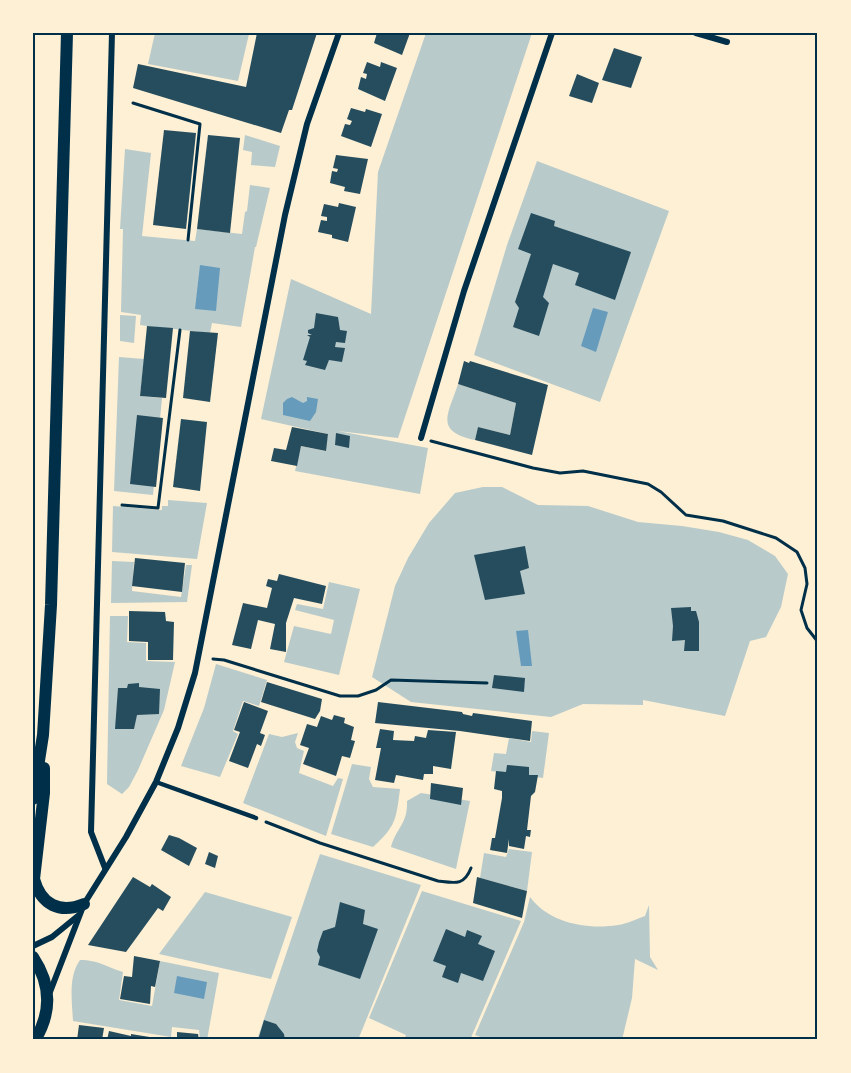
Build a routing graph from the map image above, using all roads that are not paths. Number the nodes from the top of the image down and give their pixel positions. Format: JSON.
{"nodes":[{"id":1,"x":67,"y":33,"type":"edge"},
{"id":2,"x":112,"y":33,"type":"edge"},
{"id":3,"x":339,"y":33,"type":"edge"},
{"id":4,"x":552,"y":33,"type":"edge"},
{"id":5,"x":696,"y":33,"type":"edge"},
{"id":6,"x":727,"y":42,"type":"dead end"},
{"id":7,"x":421,"y":438,"type":"road end"},
{"id":8,"x":43,"y":735,"type":"junction"},
{"id":9,"x":156,"y":782,"type":"junction"},
{"id":10,"x":33,"y":799,"type":"edge"},
{"id":11,"x":256,"y":818,"type":"road end"},
{"id":12,"x":105,"y":868,"type":"junction"},
{"id":13,"x":82,"y":909,"type":"junction"},
{"id":14,"x":33,"y":946,"type":"edge"},
{"id":15,"x":33,"y":957,"type":"edge"},
{"id":16,"x":48,"y":996,"type":"junction"},
{"id":17,"x":40,"y":1037,"type":"edge"}],
"edges":[{"from":1,"to":8,"type":"main road"},
{"from":2,"to":12,"type":"street"},
{"from":3,"to":9,"type":"street"},
{"from":4,"to":7,"type":"street"},
{"from":5,"to":6,"type":"street"},
{"from":8,"to":10,"type":"main road"},
{"from":8,"to":13,"type":"main road"},
{"from":9,"to":11,"type":"lane"},
{"from":9,"to":12,"type":"street"},
{"from":12,"to":13,"type":"street"},
{"from":13,"to":14,"type":"street"},
{"from":13,"to":16,"type":"street"},
{"from":15,"to":16,"type":"main road"},
{"from":16,"to":17,"type":"main road"}]}
